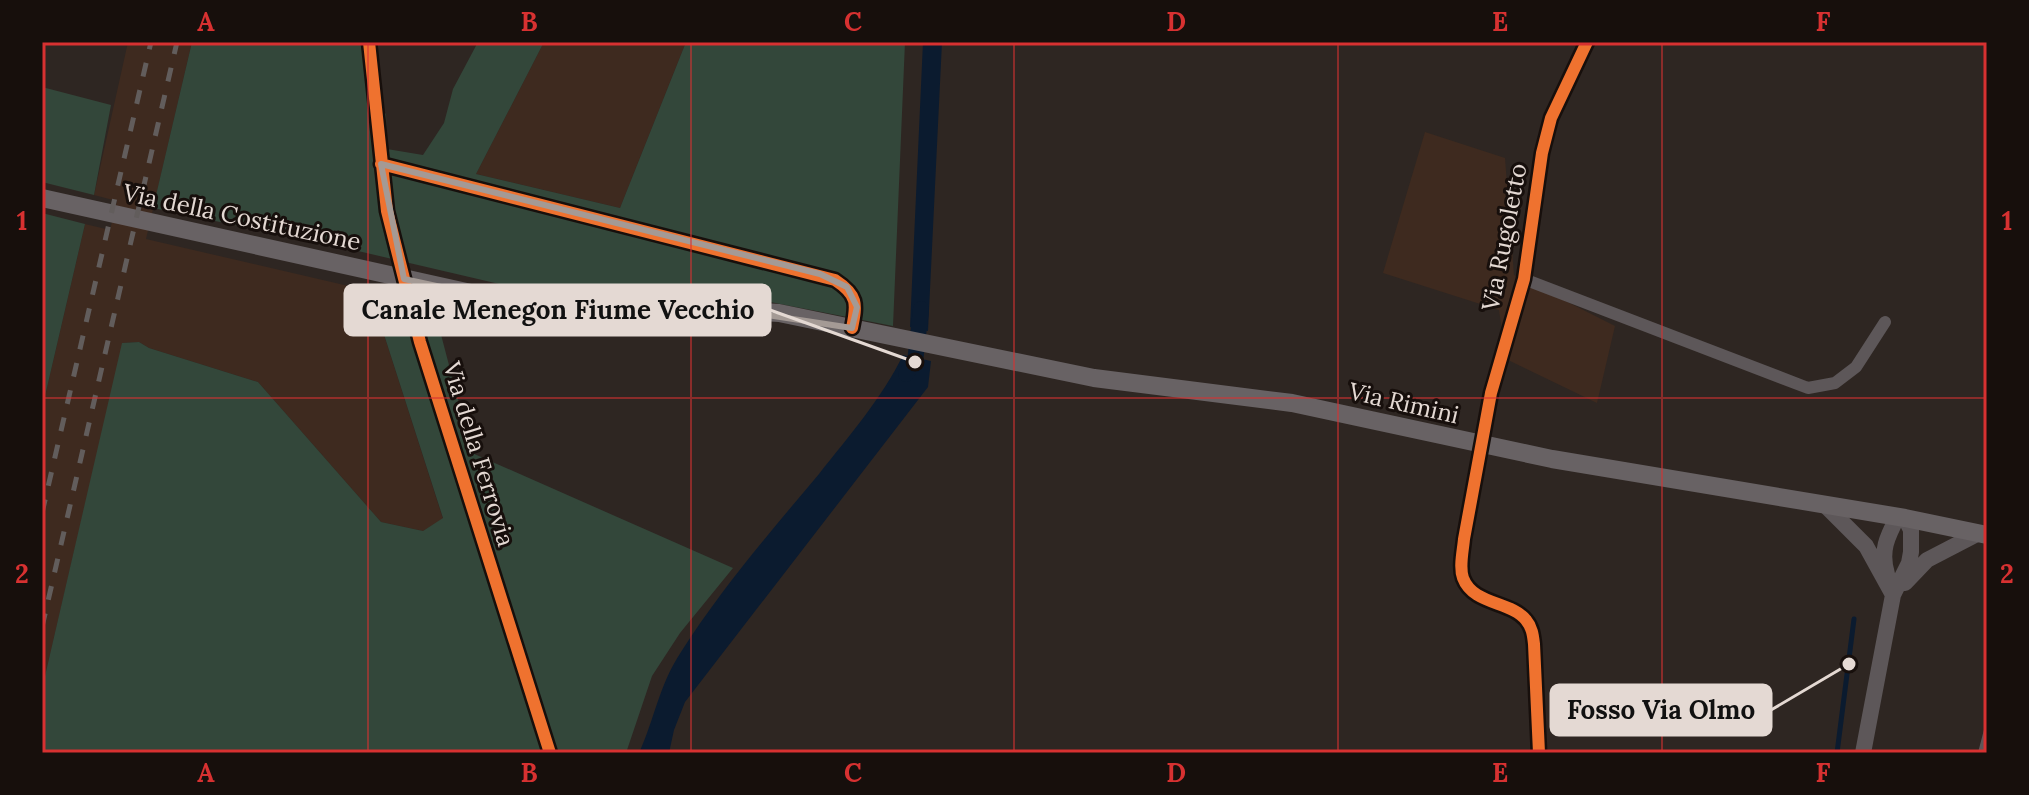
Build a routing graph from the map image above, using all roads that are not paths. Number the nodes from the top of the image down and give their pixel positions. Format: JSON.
{"nodes":[{"id":1,"x":369,"y":42,"type":"edge"},
{"id":2,"x":1587,"y":42,"type":"edge"},
{"id":3,"x":381,"y":164,"type":"junction"},
{"id":4,"x":42,"y":198,"type":"edge"},
{"id":5,"x":1524,"y":279,"type":"junction"},
{"id":6,"x":1885,"y":322,"type":"dead end"},
{"id":7,"x":852,"y":328,"type":"junction"},
{"id":8,"x":899,"y":338,"type":"joint"},
{"id":9,"x":1482,"y":445,"type":"junction"},
{"id":10,"x":1824,"y":504,"type":"junction"},
{"id":11,"x":1902,"y":517,"type":"junction"},
{"id":12,"x":1983,"y":534,"type":"edge"},
{"id":13,"x":1893,"y":595,"type":"junction"},
{"id":14,"x":1987,"y":730,"type":"edge"},
{"id":15,"x":550,"y":753,"type":"edge"},
{"id":16,"x":1539,"y":753,"type":"edge"},
{"id":17,"x":1863,"y":753,"type":"edge"},
{"id":18,"x":1981,"y":753,"type":"edge"}],
"edges":[{"from":1,"to":3,"type":"street","name":"Via della Ferrovia"},
{"from":2,"to":5,"type":"street","name":"Via Rugoletto"},
{"from":3,"to":7,"type":"street"},
{"from":3,"to":15,"type":"street","name":"Via della Ferrovia"},
{"from":4,"to":7,"type":"main road","name":"Via della Costituzione"},
{"from":5,"to":6,"type":"street","name":"Via Rugoletto"},
{"from":5,"to":9,"type":"street","name":"Via Rugoletto"},
{"from":7,"to":8,"type":"main road","name":"Via della Costituzione"},
{"from":8,"to":9,"type":"main road","name":"Via Rimini"},
{"from":9,"to":10,"type":"main road","name":"Via Rimini"},
{"from":9,"to":16,"type":"street","name":"Via Rugoletto"},
{"from":10,"to":11,"type":"main road","name":"Via Rimini"},
{"from":10,"to":13,"type":"street"},
{"from":11,"to":12,"type":"main road","name":"Via Rimini"},
{"from":11,"to":13,"type":"street"},
{"from":11,"to":13,"type":"street"},
{"from":12,"to":13,"type":"street"},
{"from":13,"to":17,"type":"street"},
{"from":14,"to":18,"type":"lane"}]}
